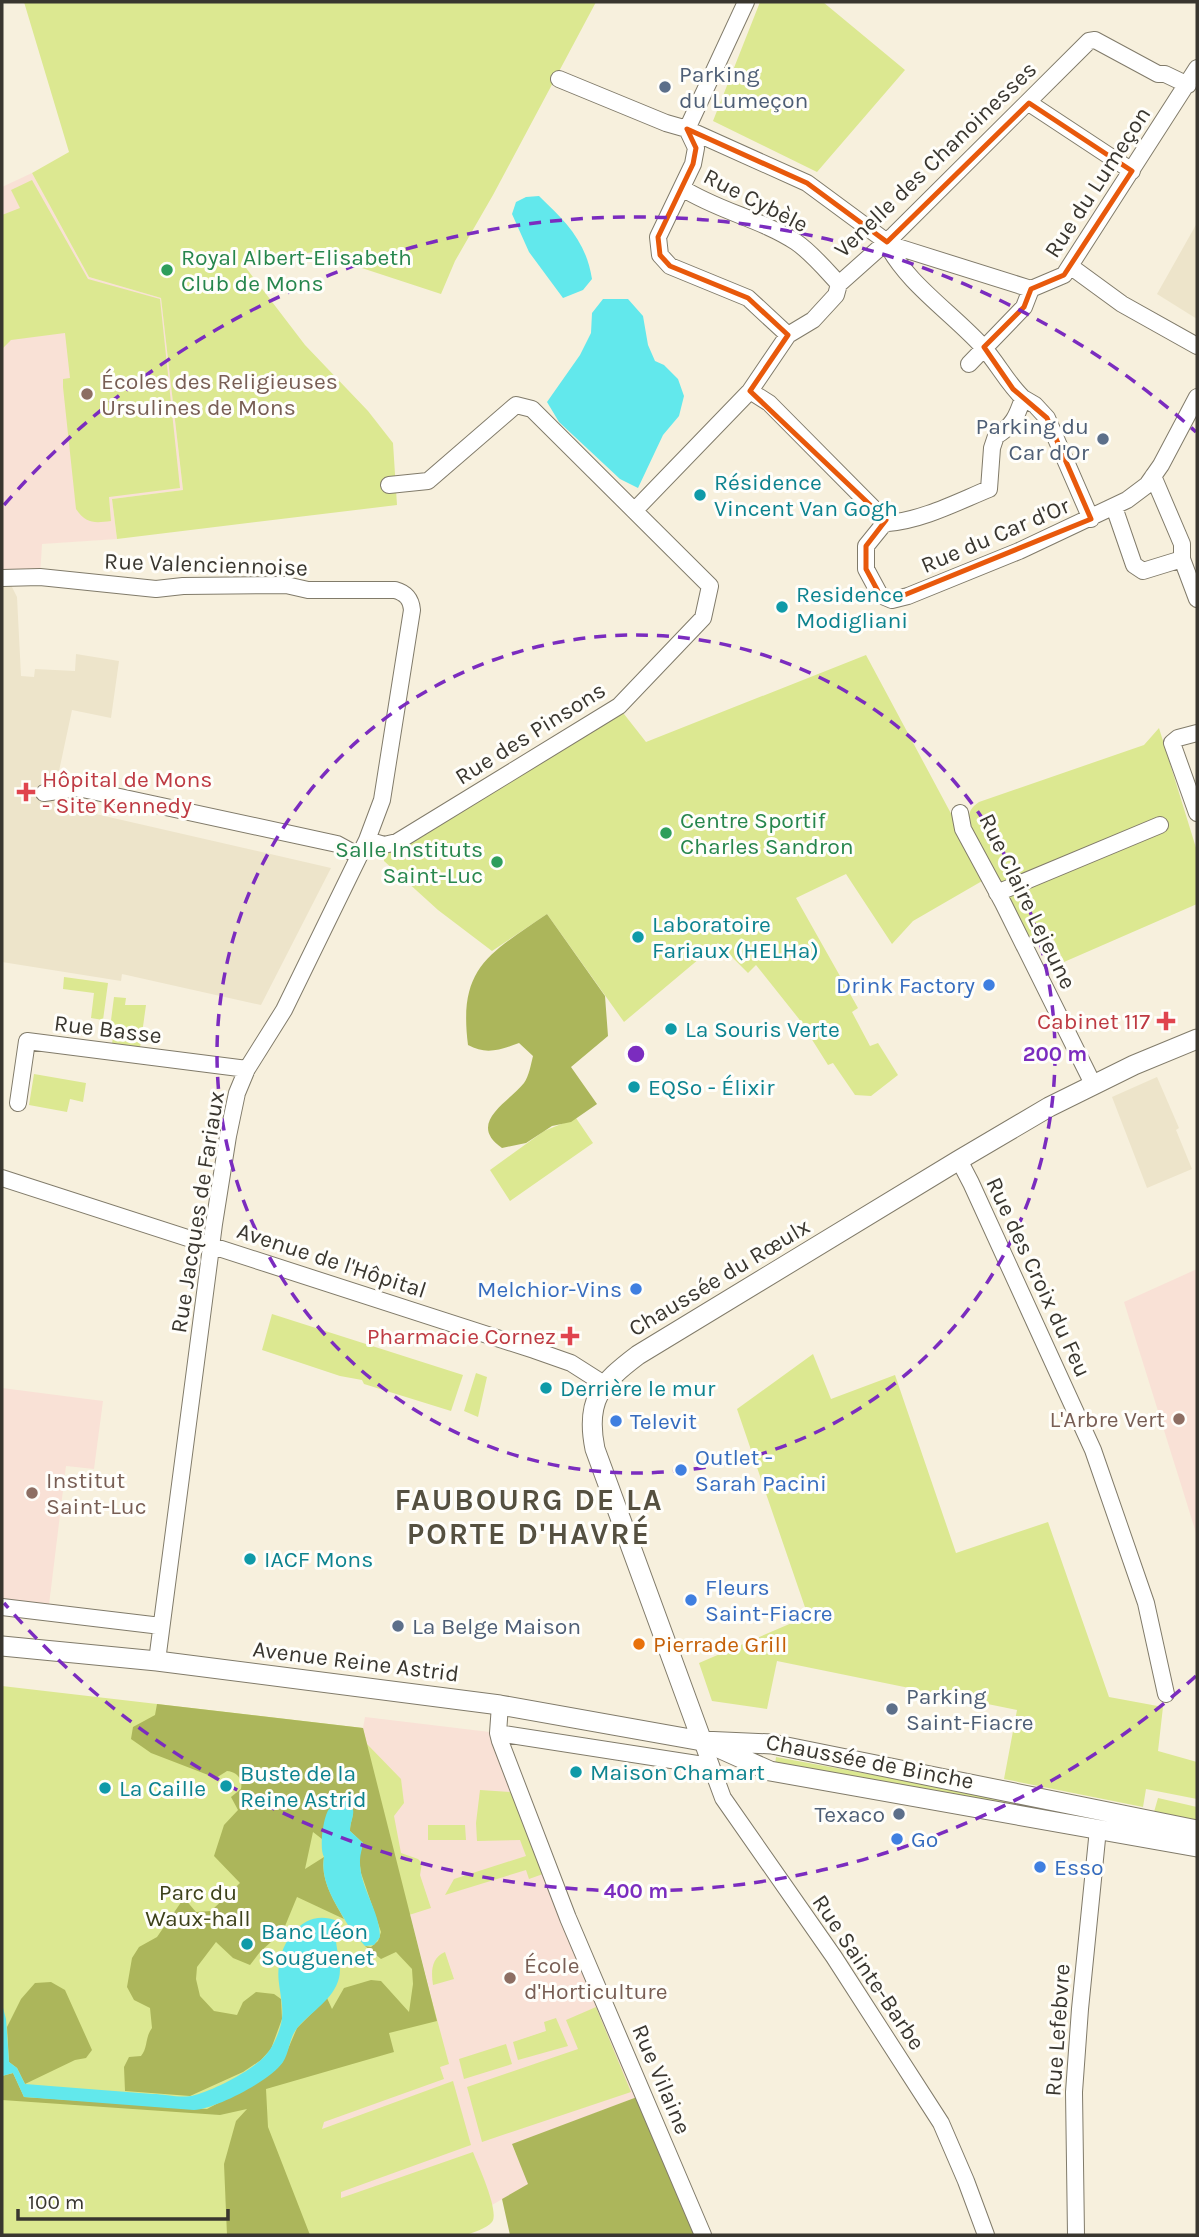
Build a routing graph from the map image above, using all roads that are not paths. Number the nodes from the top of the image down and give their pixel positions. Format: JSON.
{"nodes":[{"id":1,"x":746,"y":2,"type":"edge"},
{"id":2,"x":1197,"y":68,"type":"edge"},
{"id":3,"x":559,"y":79,"type":"dead end"},
{"id":4,"x":1188,"y":85,"type":"junction"},
{"id":5,"x":1029,"y":103,"type":"junction"},
{"id":6,"x":687,"y":129,"type":"junction"},
{"id":7,"x":1132,"y":171,"type":"junction"},
{"id":8,"x":682,"y":188,"type":"junction"},
{"id":9,"x":886,"y":242,"type":"junction"},
{"id":10,"x":1070,"y":266,"type":"junction"},
{"id":11,"x":839,"y":284,"type":"junction"},
{"id":12,"x":1031,"y":289,"type":"junction"},
{"id":13,"x":788,"y":335,"type":"junction"},
{"id":14,"x":1197,"y":346,"type":"edge"},
{"id":15,"x":984,"y":347,"type":"junction"},
{"id":16,"x":969,"y":364,"type":"dead end"},
{"id":17,"x":750,"y":391,"type":"junction"},
{"id":18,"x":1197,"y":397,"type":"edge"},
{"id":19,"x":1023,"y":398,"type":"junction"},
{"id":20,"x":1153,"y":476,"type":"junction"},
{"id":21,"x":389,"y":485,"type":"dead end"},
{"id":22,"x":1114,"y":507,"type":"junction"},
{"id":23,"x":635,"y":510,"type":"junction"},
{"id":24,"x":1091,"y":519,"type":"junction"},
{"id":25,"x":888,"y":523,"type":"junction"},
{"id":26,"x":1182,"y":559,"type":"junction"},
{"id":27,"x":2,"y":578,"type":"edge"},
{"id":28,"x":407,"y":596,"type":"joint"},
{"id":29,"x":1197,"y":599,"type":"edge"},
{"id":30,"x":1197,"y":733,"type":"edge"},
{"id":31,"x":44,"y":793,"type":"dead end"},
{"id":32,"x":960,"y":813,"type":"dead end"},
{"id":33,"x":1197,"y":813,"type":"edge"},
{"id":34,"x":1160,"y":825,"type":"dead end"},
{"id":35,"x":367,"y":840,"type":"junction"},
{"id":36,"x":359,"y":856,"type":"junction"},
{"id":37,"x":998,"y":893,"type":"junction"},
{"id":38,"x":1197,"y":1039,"type":"edge"},
{"id":39,"x":247,"y":1069,"type":"junction"},
{"id":40,"x":1093,"y":1084,"type":"junction"},
{"id":41,"x":18,"y":1103,"type":"dead end"},
{"id":42,"x":958,"y":1160,"type":"junction"},
{"id":43,"x":2,"y":1178,"type":"edge"},
{"id":44,"x":212,"y":1245,"type":"junction"},
{"id":45,"x":604,"y":1384,"type":"junction"},
{"id":46,"x":2,"y":1607,"type":"edge"},
{"id":47,"x":161,"y":1626,"type":"junction"},
{"id":48,"x":2,"y":1646,"type":"edge"},
{"id":49,"x":157,"y":1661,"type":"junction"},
{"id":50,"x":1166,"y":1694,"type":"dead end"},
{"id":51,"x":500,"y":1705,"type":"junction"},
{"id":52,"x":498,"y":1733,"type":"junction"},
{"id":53,"x":702,"y":1741,"type":"junction"},
{"id":54,"x":710,"y":1766,"type":"junction"},
{"id":55,"x":1098,"y":1829,"type":"junction"},
{"id":56,"x":1197,"y":1830,"type":"edge"},
{"id":57,"x":1197,"y":1847,"type":"edge"},
{"id":58,"x":703,"y":2235,"type":"edge"},
{"id":59,"x":986,"y":2235,"type":"edge"},
{"id":60,"x":1076,"y":2235,"type":"edge"}],
"edges":[{"from":1,"to":6,"type":"street"},
{"from":2,"to":4,"type":"street","name":"Rue du Lumeçon"},
{"from":3,"to":6,"type":"street"},
{"from":4,"to":5,"type":"street","name":"Venelle des Chanoinesses"},
{"from":4,"to":7,"type":"street","name":"Rue du Lumeçon"},
{"from":5,"to":7,"type":"street"},
{"from":5,"to":9,"type":"street","name":"Venelle des Chanoinesses"},
{"from":6,"to":8,"type":"street"},
{"from":6,"to":9,"type":"street"},
{"from":7,"to":10,"type":"street","name":"Rue du Lumeçon"},
{"from":8,"to":11,"type":"street","name":"Rue Cybèle"},
{"from":8,"to":13,"type":"street"},
{"from":9,"to":11,"type":"street","name":"Venelle des Chanoinesses"},
{"from":9,"to":12,"type":"street"},
{"from":9,"to":15,"type":"street"},
{"from":10,"to":12,"type":"street","name":"Rue du Lumeçon"},
{"from":10,"to":14,"type":"street"},
{"from":11,"to":13,"type":"street","name":"Venelle des Chanoinesses"},
{"from":12,"to":15,"type":"street"},
{"from":13,"to":17,"type":"street","name":"Venelle des Chanoinesses"},
{"from":15,"to":16,"type":"street"},
{"from":15,"to":19,"type":"street"},
{"from":17,"to":23,"type":"street","name":"Venelle des Chanoinesses"},
{"from":17,"to":25,"type":"street"},
{"from":18,"to":20,"type":"street","name":"Rue du Car d'Or"},
{"from":19,"to":24,"type":"street"},
{"from":19,"to":25,"type":"street"},
{"from":20,"to":22,"type":"street","name":"Rue du Car d'Or"},
{"from":20,"to":26,"type":"street"},
{"from":21,"to":23,"type":"street"},
{"from":22,"to":24,"type":"street","name":"Rue du Car d'Or"},
{"from":22,"to":26,"type":"street"},
{"from":23,"to":35,"type":"street","name":"Rue des Pinsons"},
{"from":24,"to":25,"type":"street","name":"Rue du Car d'Or"},
{"from":26,"to":29,"type":"street"},
{"from":27,"to":28,"type":"street","name":"Rue Valenciennoise"},
{"from":28,"to":35,"type":"street","name":"Rue Jacques de Fariaux"},
{"from":30,"to":33,"type":"street"},
{"from":31,"to":36,"type":"street"},
{"from":32,"to":37,"type":"street","name":"Rue Claire Lejeune"},
{"from":34,"to":37,"type":"street"},
{"from":35,"to":36,"type":"street","name":"Rue Jacques de Fariaux"},
{"from":36,"to":39,"type":"street","name":"Rue Jacques de Fariaux"},
{"from":37,"to":40,"type":"street","name":"Rue Claire Lejeune"},
{"from":38,"to":40,"type":"main road","name":"Chaussée du Rœulx"},
{"from":39,"to":41,"type":"street","name":"Rue Basse"},
{"from":39,"to":44,"type":"street","name":"Rue Jacques de Fariaux"},
{"from":40,"to":42,"type":"main road","name":"Chaussée du Rœulx"},
{"from":42,"to":45,"type":"main road","name":"Chaussée du Rœulx"},
{"from":42,"to":50,"type":"street","name":"Rue des Croix du Feu"},
{"from":43,"to":44,"type":"street","name":"Avenue de l'Hôpital"},
{"from":44,"to":45,"type":"street","name":"Avenue de l'Hôpital"},
{"from":44,"to":47,"type":"street","name":"Rue Jacques de Fariaux"},
{"from":45,"to":53,"type":"main road"},
{"from":46,"to":47,"type":"street"},
{"from":47,"to":49,"type":"street","name":"Rue Jacques de Fariaux"},
{"from":48,"to":49,"type":"main road","name":"Avenue Reine Astrid"},
{"from":49,"to":51,"type":"main road","name":"Avenue Reine Astrid"},
{"from":51,"to":52,"type":"street","name":"Rue Vilaine"},
{"from":51,"to":53,"type":"main road","name":"Avenue Reine Astrid"},
{"from":52,"to":54,"type":"street"},
{"from":52,"to":58,"type":"street","name":"Rue Vilaine"},
{"from":53,"to":54,"type":"street","name":"Rue Sainte-Barbe"},
{"from":53,"to":55,"type":"main road","name":"Chaussée de Binche"},
{"from":53,"to":56,"type":"main road","name":"Chaussée de Binche"},
{"from":54,"to":59,"type":"street","name":"Rue Sainte-Barbe"},
{"from":55,"to":57,"type":"main road","name":"Chaussée de Binche"},
{"from":55,"to":60,"type":"street","name":"Rue Lefebvre"}]}
